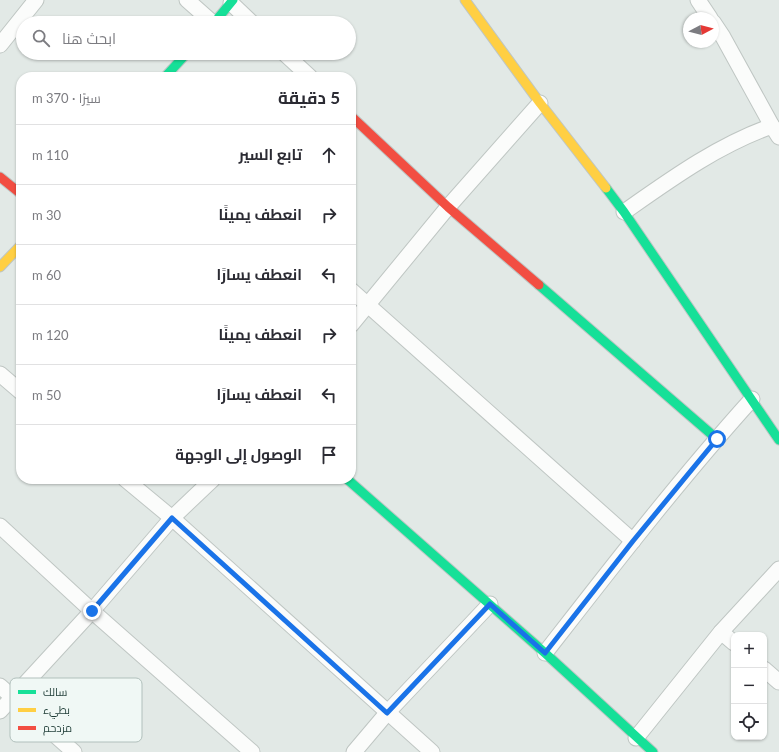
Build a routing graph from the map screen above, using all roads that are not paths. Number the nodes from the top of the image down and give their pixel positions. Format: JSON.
{"nodes":[{"id":1,"x":36,"y":0,"type":"edge"},
{"id":2,"x":187,"y":0,"type":"edge"},
{"id":3,"x":465,"y":0,"type":"edge"},
{"id":4,"x":698,"y":0,"type":"edge"},
{"id":5,"x":232,"y":1,"type":"edge"},
{"id":6,"x":706,"y":12,"type":"edge"},
{"id":7,"x":23,"y":16,"type":"edge"},
{"id":8,"x":206,"y":16,"type":"edge"},
{"id":9,"x":220,"y":16,"type":"edge"},
{"id":10,"x":246,"y":16,"type":"edge"},
{"id":11,"x":16,"y":25,"type":"edge"},
{"id":12,"x":719,"y":31,"type":"edge"},
{"id":13,"x":0,"y":45,"type":"edge"},
{"id":14,"x":181,"y":60,"type":"edge"},
{"id":15,"x":292,"y":60,"type":"edge"},
{"id":16,"x":170,"y":72,"type":"edge"},
{"id":17,"x":305,"y":72,"type":"edge"},
{"id":18,"x":540,"y":103,"type":"junction"},
{"id":19,"x":356,"y":121,"type":"edge"},
{"id":20,"x":776,"y":132,"type":"edge"},
{"id":21,"x":0,"y":177,"type":"edge"},
{"id":22,"x":16,"y":190,"type":"edge"},
{"id":23,"x":448,"y":206,"type":"junction"},
{"id":24,"x":624,"y":212,"type":"junction"},
{"id":25,"x":16,"y":250,"type":"edge"},
{"id":26,"x":0,"y":267,"type":"edge"},
{"id":27,"x":356,"y":294,"type":"edge"},
{"id":28,"x":367,"y":304,"type":"junction"},
{"id":29,"x":356,"y":318,"type":"edge"},
{"id":30,"x":0,"y":374,"type":"edge"},
{"id":31,"x":16,"y":388,"type":"edge"},
{"id":32,"x":752,"y":399,"type":"junction"},
{"id":33,"x":717,"y":439,"type":"junction"},
{"id":34,"x":779,"y":440,"type":"edge"},
{"id":35,"x":131,"y":484,"type":"edge"},
{"id":36,"x":208,"y":484,"type":"edge"},
{"id":37,"x":353,"y":484,"type":"edge"},
{"id":38,"x":172,"y":518,"type":"junction"},
{"id":39,"x":0,"y":526,"type":"edge"},
{"id":40,"x":633,"y":541,"type":"junction"},
{"id":41,"x":779,"y":570,"type":"edge"},
{"id":42,"x":490,"y":604,"type":"junction"},
{"id":43,"x":92,"y":611,"type":"junction"},
{"id":44,"x":721,"y":632,"type":"junction"},
{"id":45,"x":731,"y":640,"type":"edge"},
{"id":46,"x":545,"y":653,"type":"junction"},
{"id":47,"x":767,"y":672,"type":"edge"},
{"id":48,"x":30,"y":678,"type":"edge"},
{"id":49,"x":779,"y":682,"type":"edge"},
{"id":50,"x":0,"y":686,"type":"edge"},
{"id":51,"x":10,"y":694,"type":"edge"},
{"id":52,"x":10,"y":700,"type":"edge"},
{"id":53,"x":0,"y":711,"type":"edge"},
{"id":54,"x":387,"y":713,"type":"junction"},
{"id":55,"x":636,"y":738,"type":"junction"},
{"id":56,"x":63,"y":742,"type":"edge"},
{"id":57,"x":74,"y":752,"type":"edge"},
{"id":58,"x":252,"y":752,"type":"edge"},
{"id":59,"x":354,"y":752,"type":"edge"},
{"id":60,"x":432,"y":752,"type":"edge"},
{"id":61,"x":653,"y":752,"type":"edge"}],
"edges":[{"from":1,"to":7,"type":"street"},
{"from":2,"to":8,"type":"street"},
{"from":3,"to":18,"type":"street"},
{"from":4,"to":6,"type":"street"},
{"from":5,"to":9,"type":"street"},
{"from":5,"to":10,"type":"street"},
{"from":11,"to":13,"type":"street"},
{"from":12,"to":20,"type":"street"},
{"from":14,"to":16,"type":"street"},
{"from":15,"to":17,"type":"street"},
{"from":18,"to":23,"type":"street"},
{"from":18,"to":24,"type":"street"},
{"from":19,"to":23,"type":"street"},
{"from":20,"to":24,"type":"street"},
{"from":21,"to":22,"type":"street"},
{"from":23,"to":28,"type":"street"},
{"from":23,"to":33,"type":"street"},
{"from":24,"to":32,"type":"street"},
{"from":25,"to":26,"type":"street"},
{"from":27,"to":28,"type":"street"},
{"from":28,"to":29,"type":"street"},
{"from":28,"to":40,"type":"street"},
{"from":30,"to":31,"type":"street"},
{"from":32,"to":33,"type":"street"},
{"from":32,"to":34,"type":"street"},
{"from":33,"to":40,"type":"street"},
{"from":35,"to":38,"type":"street"},
{"from":36,"to":38,"type":"street"},
{"from":37,"to":42,"type":"street"},
{"from":38,"to":43,"type":"street"},
{"from":38,"to":54,"type":"street"},
{"from":39,"to":43,"type":"street"},
{"from":40,"to":46,"type":"street"},
{"from":41,"to":44,"type":"street"},
{"from":42,"to":46,"type":"street"},
{"from":42,"to":54,"type":"street"},
{"from":43,"to":48,"type":"street"},
{"from":43,"to":58,"type":"street"},
{"from":44,"to":45,"type":"street"},
{"from":44,"to":55,"type":"street"},
{"from":46,"to":55,"type":"street"},
{"from":47,"to":49,"type":"street"},
{"from":50,"to":51,"type":"street"},
{"from":52,"to":53,"type":"street"},
{"from":54,"to":59,"type":"street"},
{"from":54,"to":60,"type":"street"},
{"from":55,"to":61,"type":"street"},
{"from":56,"to":57,"type":"street"}]}
